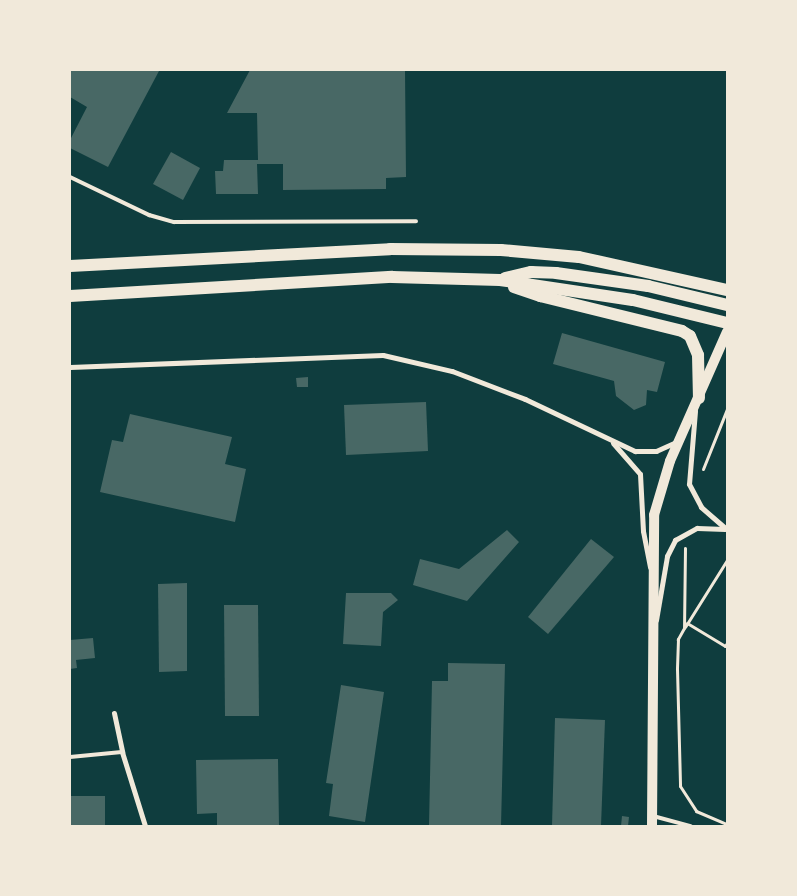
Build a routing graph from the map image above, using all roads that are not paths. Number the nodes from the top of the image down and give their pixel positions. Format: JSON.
{"nodes":[{"id":1,"x":70,"y":176,"type":"edge"},
{"id":2,"x":416,"y":221,"type":"dead end"},
{"id":3,"x":70,"y":266,"type":"edge"},
{"id":4,"x":500,"y":280,"type":"junction"},
{"id":5,"x":727,"y":290,"type":"edge"},
{"id":6,"x":70,"y":296,"type":"edge"},
{"id":7,"x":727,"y":305,"type":"edge"},
{"id":8,"x":727,"y":323,"type":"edge"},
{"id":9,"x":727,"y":332,"type":"edge"},
{"id":10,"x":70,"y":367,"type":"edge"},
{"id":11,"x":697,"y":401,"type":"junction"},
{"id":12,"x":680,"y":438,"type":"junction"},
{"id":13,"x":611,"y":441,"type":"junction"},
{"id":14,"x":726,"y":529,"type":"edge"},
{"id":15,"x":652,"y":575,"type":"junction"},
{"id":16,"x":653,"y":629,"type":"junction"},
{"id":17,"x":114,"y":713,"type":"dead end"},
{"id":18,"x":122,"y":752,"type":"junction"},
{"id":19,"x":70,"y":757,"type":"edge"},
{"id":20,"x":652,"y":821,"type":"edge"},
{"id":21,"x":145,"y":826,"type":"edge"},
{"id":22,"x":691,"y":826,"type":"edge"}],
"edges":[{"from":1,"to":2,"type":"lane"},
{"from":3,"to":5,"type":"main road"},
{"from":4,"to":6,"type":"main road"},
{"from":4,"to":7,"type":"main road"},
{"from":4,"to":8,"type":"main road"},
{"from":4,"to":11,"type":"main road"},
{"from":9,"to":11,"type":"main road"},
{"from":10,"to":13,"type":"street"},
{"from":11,"to":12,"type":"main road"},
{"from":11,"to":14,"type":"street"},
{"from":12,"to":13,"type":"street"},
{"from":12,"to":15,"type":"main road"},
{"from":13,"to":15,"type":"street"},
{"from":14,"to":16,"type":"street"},
{"from":15,"to":16,"type":"main road"},
{"from":16,"to":20,"type":"main road"},
{"from":17,"to":18,"type":"street"},
{"from":18,"to":19,"type":"lane"},
{"from":18,"to":21,"type":"street"},
{"from":20,"to":22,"type":"lane"}]}
